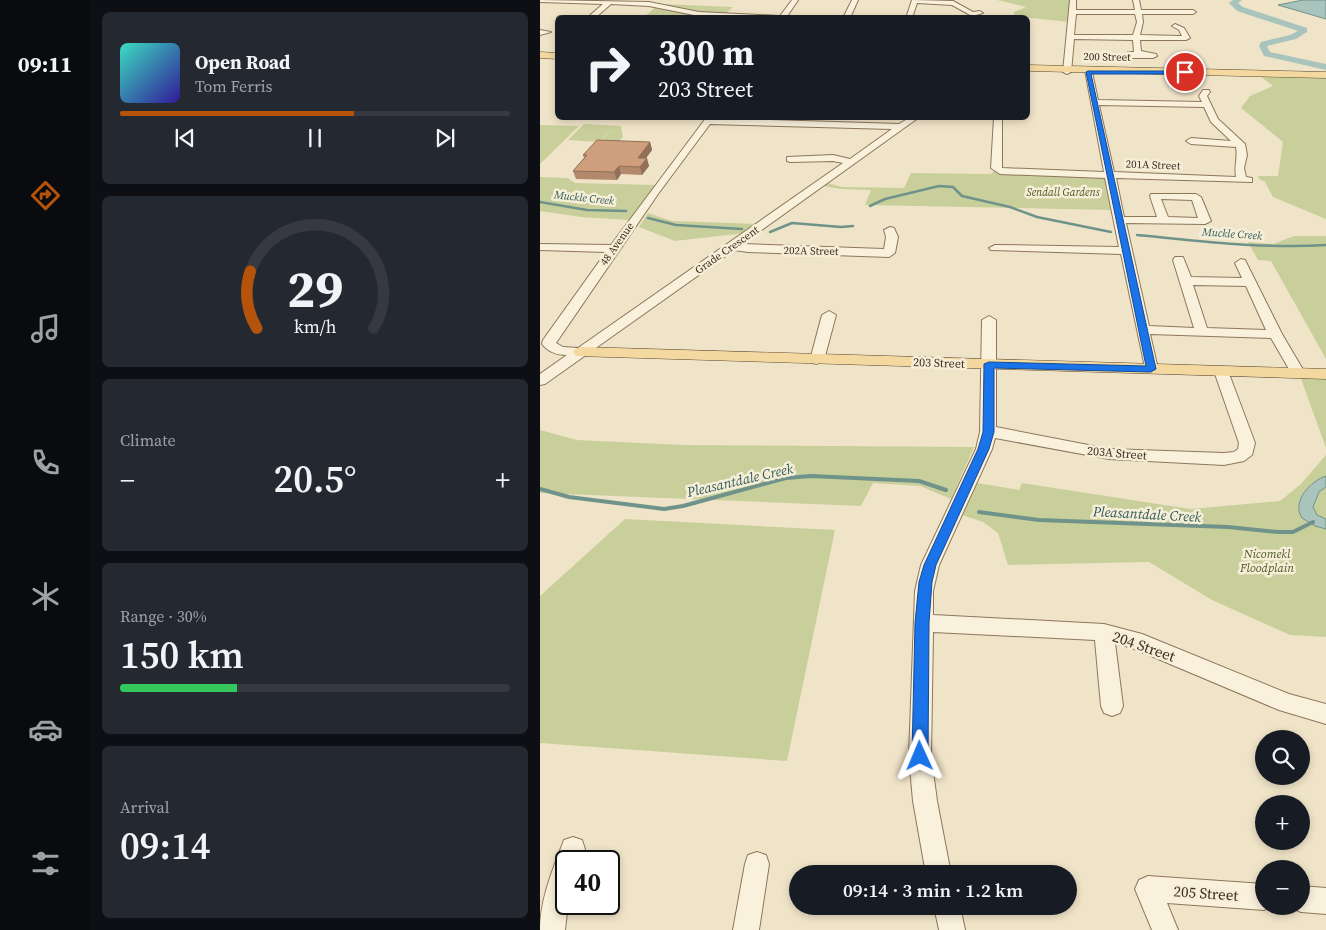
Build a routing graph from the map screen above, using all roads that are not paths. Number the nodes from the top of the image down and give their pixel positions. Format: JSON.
{"nodes":[{"id":1,"x":540,"y":0,"type":"edge"},
{"id":2,"x":665,"y":0,"type":"edge"},
{"id":3,"x":795,"y":0,"type":"edge"},
{"id":4,"x":855,"y":0,"type":"edge"},
{"id":5,"x":1073,"y":0,"type":"edge"},
{"id":6,"x":1136,"y":0,"type":"edge"},
{"id":7,"x":914,"y":1,"type":"edge"},
{"id":8,"x":610,"y":2,"type":"junction"},
{"id":9,"x":658,"y":4,"type":"junction"},
{"id":10,"x":1073,"y":12,"type":"junction"},
{"id":11,"x":1138,"y":12,"type":"junction"},
{"id":12,"x":1193,"y":12,"type":"dead end"},
{"id":13,"x":980,"y":13,"type":"dead end"},
{"id":14,"x":594,"y":15,"type":"edge"},
{"id":15,"x":707,"y":15,"type":"edge"},
{"id":16,"x":784,"y":15,"type":"edge"},
{"id":17,"x":847,"y":15,"type":"edge"},
{"id":18,"x":910,"y":15,"type":"edge"},
{"id":19,"x":1175,"y":26,"type":"dead end"},
{"id":20,"x":1071,"y":37,"type":"junction"},
{"id":21,"x":1136,"y":38,"type":"junction"},
{"id":22,"x":1186,"y":39,"type":"joint"},
{"id":23,"x":1138,"y":53,"type":"dead end"},
{"id":24,"x":540,"y":56,"type":"edge"},
{"id":25,"x":555,"y":56,"type":"edge"},
{"id":26,"x":1030,"y":69,"type":"edge"},
{"id":27,"x":1067,"y":70,"type":"junction"},
{"id":28,"x":1131,"y":70,"type":"junction"},
{"id":29,"x":1088,"y":72,"type":"junction"},
{"id":30,"x":1185,"y":72,"type":"junction"},
{"id":31,"x":1326,"y":75,"type":"edge"},
{"id":32,"x":1206,"y":92,"type":"dead end"},
{"id":33,"x":1094,"y":102,"type":"junction"},
{"id":34,"x":1207,"y":104,"type":"junction"},
{"id":35,"x":708,"y":120,"type":"edge"},
{"id":36,"x":738,"y":120,"type":"edge"},
{"id":37,"x":911,"y":120,"type":"edge"},
{"id":38,"x":998,"y":120,"type":"edge"},
{"id":39,"x":883,"y":125,"type":"junction"},
{"id":40,"x":901,"y":127,"type":"junction"},
{"id":41,"x":891,"y":134,"type":"junction"},
{"id":42,"x":1191,"y":141,"type":"dead end"},
{"id":43,"x":1240,"y":144,"type":"junction"},
{"id":44,"x":790,"y":159,"type":"dead end"},
{"id":45,"x":852,"y":162,"type":"junction"},
{"id":46,"x":1109,"y":175,"type":"junction"},
{"id":47,"x":1119,"y":220,"type":"junction"},
{"id":48,"x":1164,"y":221,"type":"dead end"},
{"id":49,"x":890,"y":230,"type":"dead end"},
{"id":50,"x":733,"y":246,"type":"junction"},
{"id":51,"x":540,"y":247,"type":"edge"},
{"id":52,"x":995,"y":248,"type":"dead end"},
{"id":53,"x":614,"y":249,"type":"junction"},
{"id":54,"x":1126,"y":251,"type":"junction"},
{"id":55,"x":1179,"y":260,"type":"dead end"},
{"id":56,"x":1241,"y":262,"type":"dead end"},
{"id":57,"x":1186,"y":281,"type":"junction"},
{"id":58,"x":1249,"y":282,"type":"junction"},
{"id":59,"x":829,"y":315,"type":"dead end"},
{"id":60,"x":990,"y":320,"type":"dead end"},
{"id":61,"x":1143,"y":330,"type":"junction"},
{"id":62,"x":1202,"y":332,"type":"junction"},
{"id":63,"x":1275,"y":334,"type":"junction"},
{"id":64,"x":582,"y":352,"type":"junction"},
{"id":65,"x":817,"y":360,"type":"junction"},
{"id":66,"x":989,"y":364,"type":"junction"},
{"id":67,"x":1151,"y":369,"type":"junction"},
{"id":68,"x":1222,"y":371,"type":"junction"},
{"id":69,"x":1298,"y":373,"type":"junction"},
{"id":70,"x":1326,"y":374,"type":"edge"},
{"id":71,"x":540,"y":381,"type":"edge"},
{"id":72,"x":988,"y":432,"type":"junction"},
{"id":73,"x":922,"y":623,"type":"junction"},
{"id":74,"x":1104,"y":632,"type":"junction"},
{"id":75,"x":1112,"y":706,"type":"dead end"},
{"id":76,"x":1326,"y":714,"type":"edge"},
{"id":77,"x":757,"y":864,"type":"dead end"},
{"id":78,"x":937,"y":865,"type":"edge"},
{"id":79,"x":1255,"y":896,"type":"edge"},
{"id":80,"x":1310,"y":900,"type":"edge"},
{"id":81,"x":1326,"y":901,"type":"edge"},
{"id":82,"x":555,"y":908,"type":"edge"},
{"id":83,"x":949,"y":915,"type":"edge"},
{"id":84,"x":552,"y":930,"type":"edge"},
{"id":85,"x":746,"y":930,"type":"edge"},
{"id":86,"x":952,"y":930,"type":"edge"},
{"id":87,"x":1165,"y":930,"type":"edge"}],
"edges":[{"from":1,"to":8,"type":"street"},
{"from":2,"to":9,"type":"street"},
{"from":3,"to":16,"type":"street"},
{"from":4,"to":17,"type":"street"},
{"from":5,"to":10,"type":"street"},
{"from":6,"to":11,"type":"street"},
{"from":7,"to":13,"type":"street"},
{"from":7,"to":18,"type":"street"},
{"from":8,"to":9,"type":"street"},
{"from":8,"to":14,"type":"street"},
{"from":9,"to":15,"type":"street"},
{"from":10,"to":11,"type":"street"},
{"from":10,"to":20,"type":"street"},
{"from":11,"to":12,"type":"street"},
{"from":11,"to":21,"type":"street"},
{"from":19,"to":22,"type":"street"},
{"from":20,"to":21,"type":"street"},
{"from":20,"to":27,"type":"street"},
{"from":21,"to":22,"type":"street"},
{"from":21,"to":23,"type":"street"},
{"from":24,"to":25,"type":"main road"},
{"from":26,"to":27,"type":"main road","name":"200 Street"},
{"from":27,"to":28,"type":"main road","name":"200 Street"},
{"from":27,"to":29,"type":"main road","name":"200 Street"},
{"from":28,"to":29,"type":"main road"},
{"from":28,"to":30,"type":"main road","name":"200 Street"},
{"from":29,"to":30,"type":"main road","name":"200 Street"},
{"from":29,"to":33,"type":"street"},
{"from":30,"to":31,"type":"main road","name":"200 Street"},
{"from":32,"to":34,"type":"street"},
{"from":33,"to":34,"type":"street"},
{"from":33,"to":46,"type":"street"},
{"from":34,"to":43,"type":"street"},
{"from":35,"to":53,"type":"street","name":"48 Avenue"},
{"from":36,"to":39,"type":"street"},
{"from":37,"to":40,"type":"street","name":"Grade Crescent"},
{"from":38,"to":46,"type":"street","name":"201A Street"},
{"from":39,"to":40,"type":"street"},
{"from":39,"to":41,"type":"street"},
{"from":40,"to":41,"type":"street","name":"Grade Crescent"},
{"from":41,"to":45,"type":"street","name":"Grade Crescent"},
{"from":42,"to":43,"type":"street"},
{"from":43,"to":46,"type":"street","name":"201A Street"},
{"from":44,"to":45,"type":"street"},
{"from":45,"to":50,"type":"street","name":"Grade Crescent"},
{"from":46,"to":47,"type":"street"},
{"from":47,"to":48,"type":"street"},
{"from":47,"to":54,"type":"street"},
{"from":49,"to":50,"type":"street","name":"202A Street"},
{"from":50,"to":64,"type":"street","name":"Grade Crescent"},
{"from":51,"to":53,"type":"street"},
{"from":52,"to":54,"type":"street"},
{"from":53,"to":64,"type":"street","name":"48 Avenue"},
{"from":54,"to":61,"type":"street"},
{"from":55,"to":57,"type":"street"},
{"from":56,"to":58,"type":"street"},
{"from":57,"to":58,"type":"street"},
{"from":57,"to":62,"type":"street"},
{"from":58,"to":63,"type":"street"},
{"from":59,"to":65,"type":"street"},
{"from":60,"to":66,"type":"street"},
{"from":61,"to":62,"type":"street"},
{"from":61,"to":67,"type":"street"},
{"from":62,"to":63,"type":"street"},
{"from":63,"to":69,"type":"street"},
{"from":64,"to":65,"type":"main road","name":"203 Street"},
{"from":64,"to":71,"type":"street","name":"Grade Crescent"},
{"from":65,"to":66,"type":"main road","name":"203 Street"},
{"from":66,"to":67,"type":"main road","name":"203 Street"},
{"from":66,"to":72,"type":"street"},
{"from":67,"to":68,"type":"main road","name":"203 Street"},
{"from":68,"to":69,"type":"main road","name":"203 Street"},
{"from":68,"to":72,"type":"street","name":"203A Street"},
{"from":69,"to":70,"type":"main road","name":"203 Street"},
{"from":72,"to":73,"type":"street"},
{"from":73,"to":74,"type":"street","name":"204 Street"},
{"from":73,"to":78,"type":"street"},
{"from":74,"to":75,"type":"street"},
{"from":74,"to":76,"type":"street","name":"204 Street"},
{"from":77,"to":85,"type":"street"},
{"from":79,"to":87,"type":"street","name":"205 Street"},
{"from":80,"to":81,"type":"street"},
{"from":82,"to":84,"type":"street"},
{"from":83,"to":86,"type":"street"}]}
